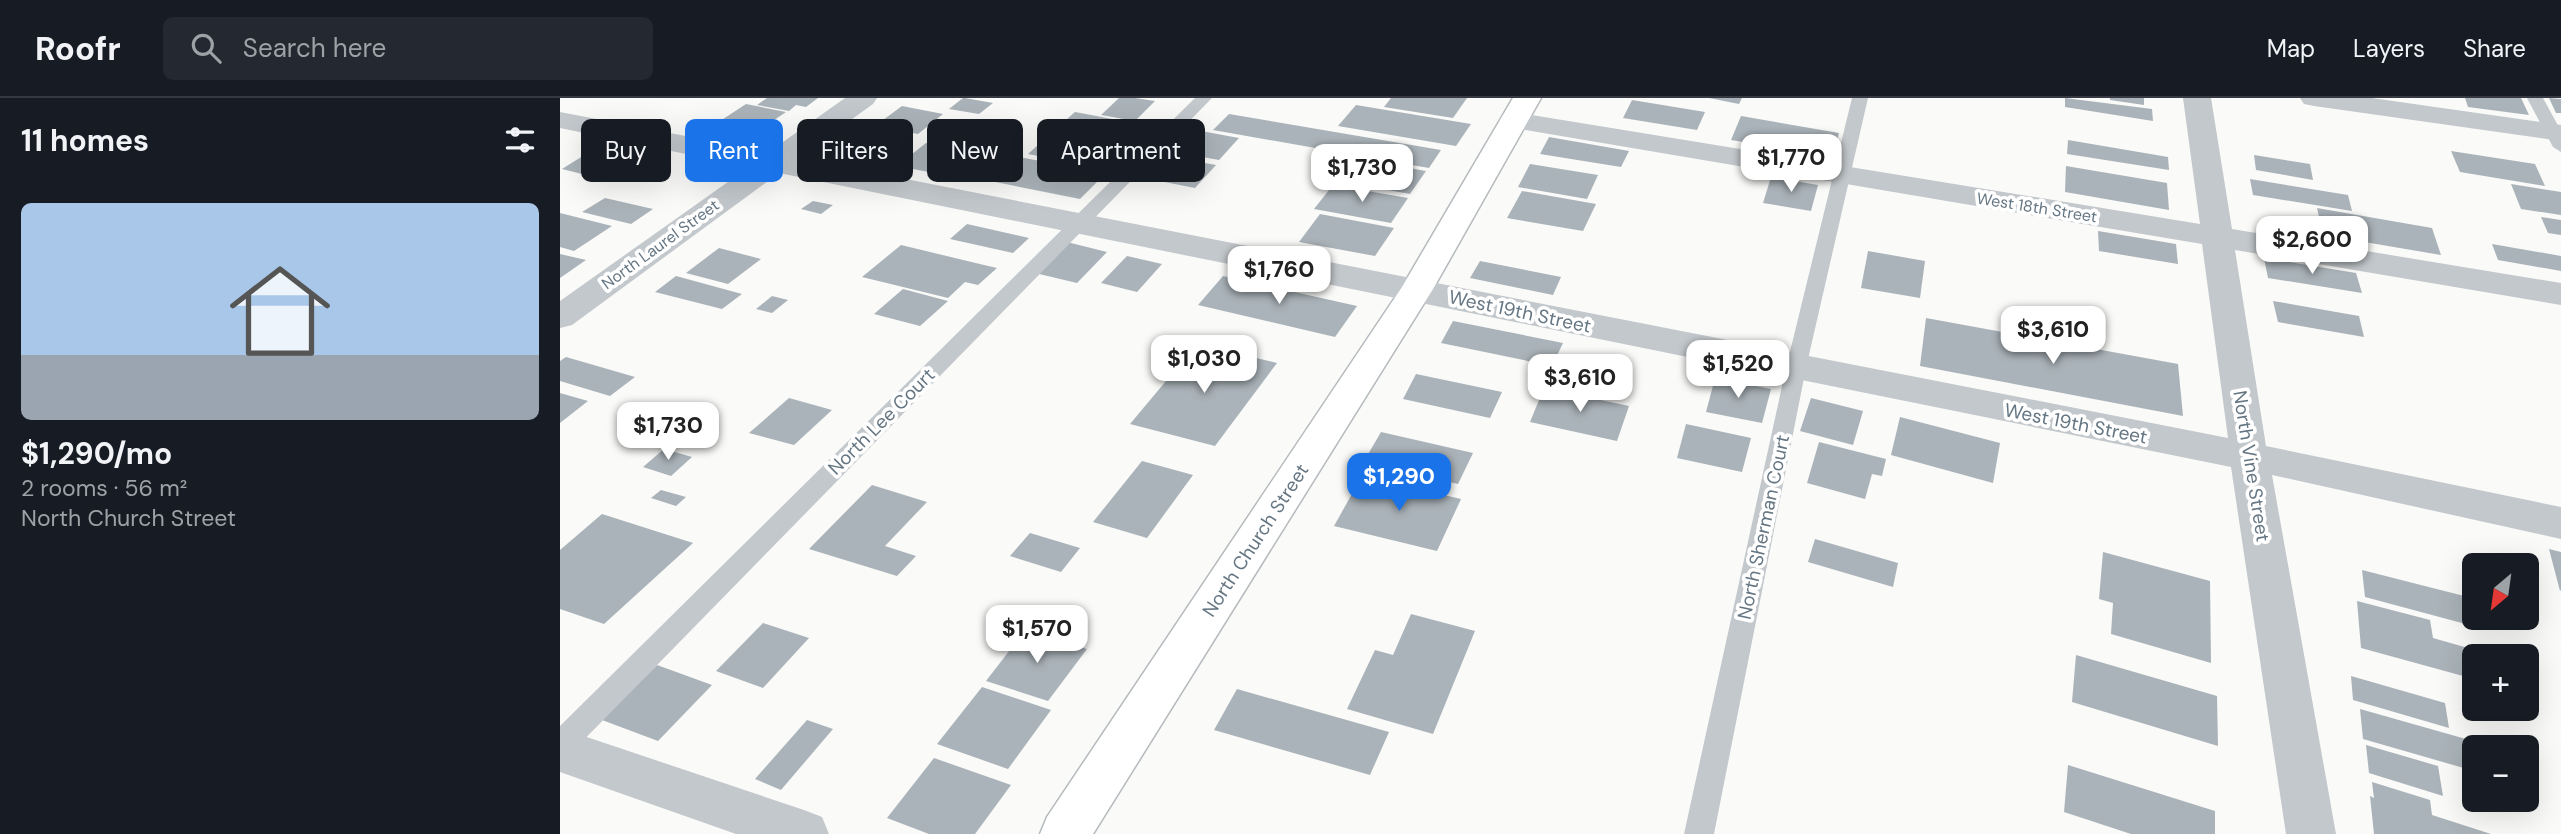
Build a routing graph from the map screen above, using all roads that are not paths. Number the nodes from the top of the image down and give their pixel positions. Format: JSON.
{"nodes":[{"id":1,"x":863,"y":98,"type":"edge"},
{"id":2,"x":1203,"y":98,"type":"edge"},
{"id":3,"x":1860,"y":98,"type":"edge"},
{"id":4,"x":2197,"y":98,"type":"edge"},
{"id":5,"x":2314,"y":98,"type":"edge"},
{"id":6,"x":2535,"y":98,"type":"edge"},
{"id":7,"x":1520,"y":109,"type":"edge"},
{"id":8,"x":560,"y":120,"type":"edge"},
{"id":9,"x":2558,"y":137,"type":"edge"},
{"id":10,"x":685,"y":145,"type":"edge"},
{"id":11,"x":783,"y":156,"type":"edge"},
{"id":12,"x":783,"y":165,"type":"edge"},
{"id":13,"x":1842,"y":175,"type":"junction"},
{"id":14,"x":747,"y":182,"type":"edge"},
{"id":15,"x":1078,"y":223,"type":"junction"},
{"id":16,"x":2218,"y":237,"type":"junction"},
{"id":17,"x":1417,"y":289,"type":"junction"},
{"id":18,"x":2561,"y":294,"type":"edge"},
{"id":19,"x":560,"y":317,"type":"edge"},
{"id":20,"x":1796,"y":368,"type":"junction"},
{"id":21,"x":2249,"y":456,"type":"junction"},
{"id":22,"x":2561,"y":523,"type":"edge"},
{"id":23,"x":560,"y":747,"type":"edge"},
{"id":24,"x":804,"y":834,"type":"edge"},
{"id":25,"x":1065,"y":834,"type":"edge"},
{"id":26,"x":1699,"y":834,"type":"edge"},
{"id":27,"x":2311,"y":834,"type":"edge"}],
"edges":[{"from":1,"to":11,"type":"street","name":"North Laurel Street"},
{"from":2,"to":15,"type":"lane","name":"North Lee Court"},
{"from":3,"to":13,"type":"lane","name":"North Sherman Court"},
{"from":4,"to":16,"type":"street","name":"North Vine Street"},
{"from":5,"to":9,"type":"street"},
{"from":6,"to":9,"type":"lane"},
{"from":7,"to":13,"type":"street","name":"West 18th Street"},
{"from":7,"to":17,"type":"main road","name":"North Church Street"},
{"from":8,"to":10,"type":"street","name":"West 19th Street"},
{"from":12,"to":15,"type":"street","name":"West 19th Street"},
{"from":13,"to":16,"type":"street","name":"West 18th Street"},
{"from":13,"to":20,"type":"lane","name":"North Sherman Court"},
{"from":14,"to":19,"type":"street","name":"North Laurel Street"},
{"from":15,"to":17,"type":"street","name":"West 19th Street"},
{"from":15,"to":23,"type":"lane","name":"North Lee Court"},
{"from":16,"to":18,"type":"street","name":"West 18th Street"},
{"from":16,"to":21,"type":"street","name":"North Vine Street"},
{"from":17,"to":20,"type":"street","name":"West 19th Street"},
{"from":17,"to":25,"type":"main road","name":"North Church Street"},
{"from":20,"to":21,"type":"street","name":"West 19th Street"},
{"from":20,"to":26,"type":"lane","name":"North Sherman Court"},
{"from":21,"to":22,"type":"street","name":"West 19th Street"},
{"from":21,"to":27,"type":"street","name":"North Vine Street"},
{"from":23,"to":24,"type":"street"}]}
